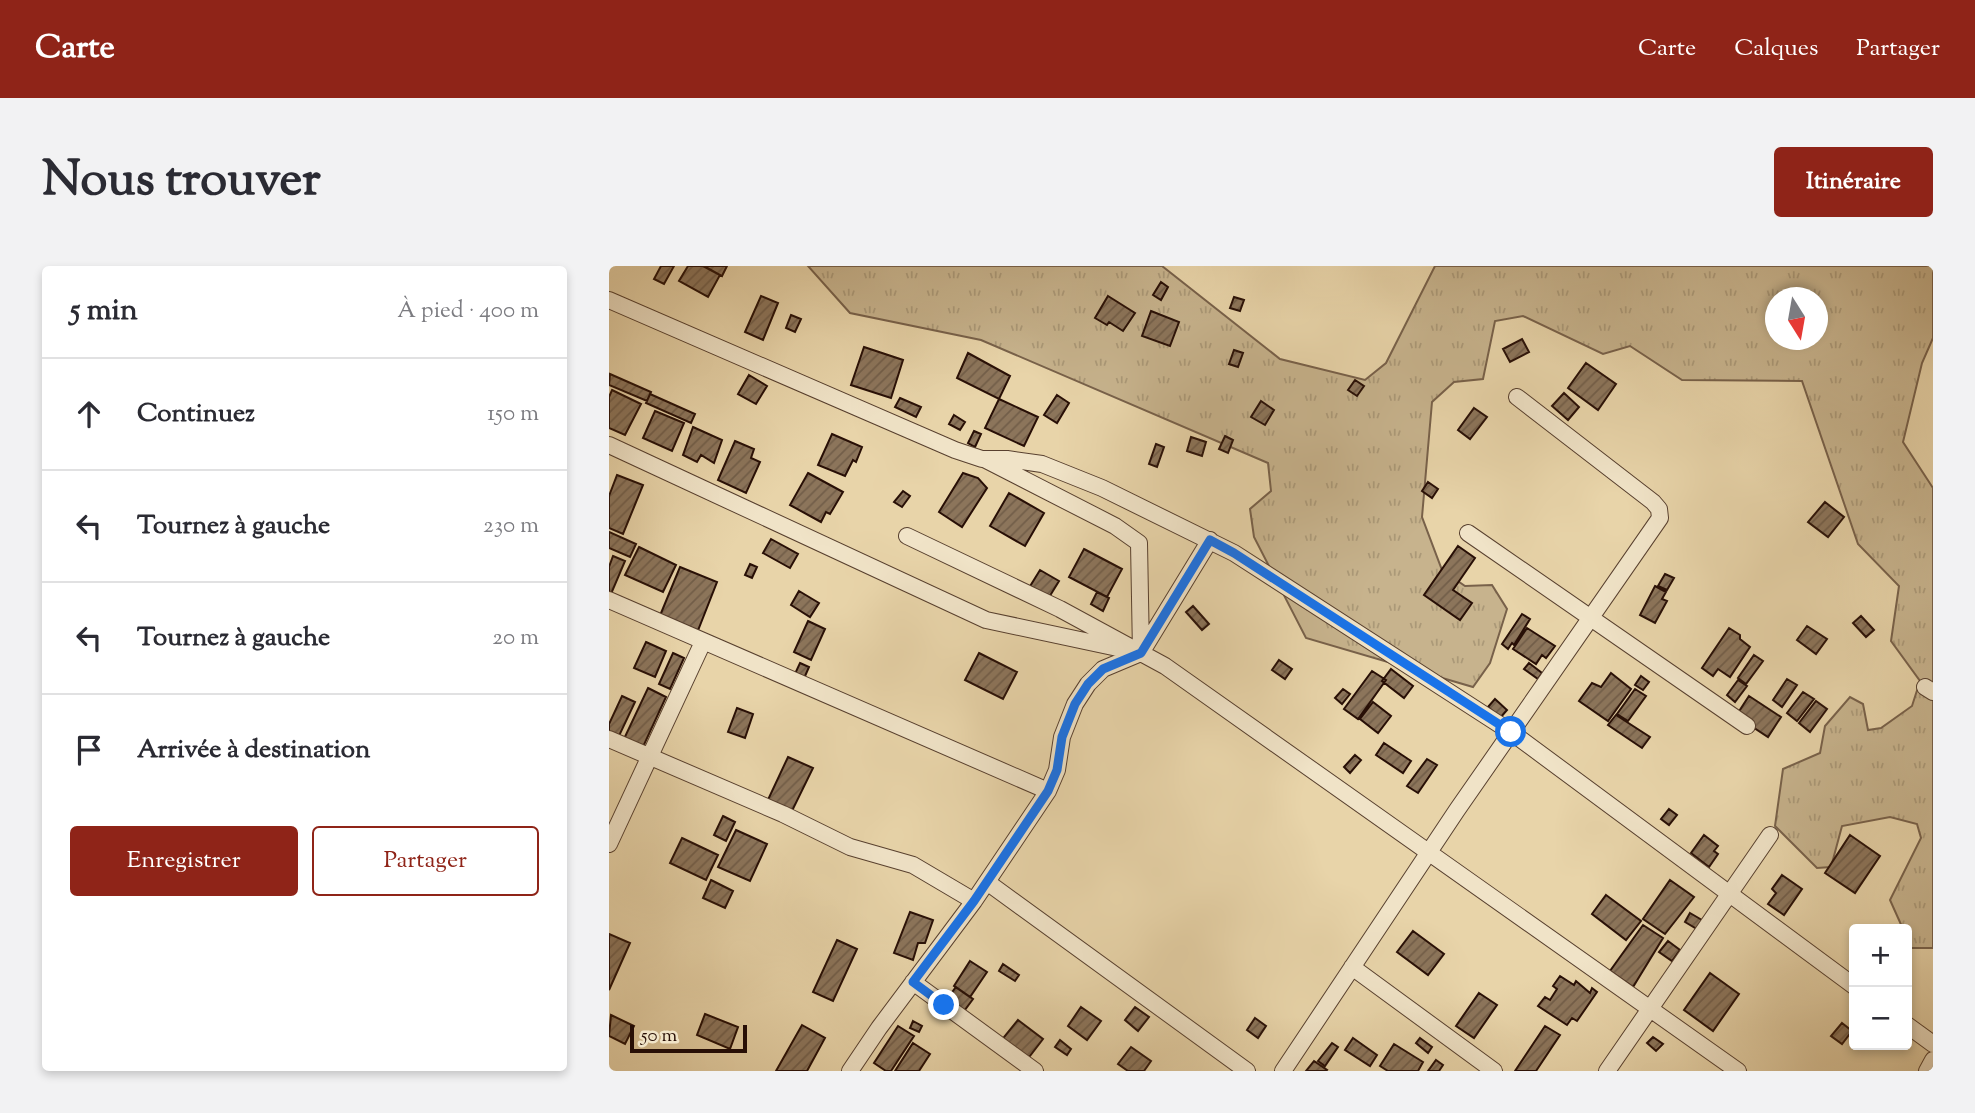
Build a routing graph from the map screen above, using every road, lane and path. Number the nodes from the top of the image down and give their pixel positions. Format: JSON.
{"nodes":[{"id":1,"x":609,"y":300,"type":"edge"},
{"id":2,"x":1517,"y":397,"type":"dead end"},
{"id":3,"x":609,"y":445,"type":"edge"},
{"id":4,"x":982,"y":458,"type":"junction"},
{"id":5,"x":1468,"y":533,"type":"dead end"},
{"id":6,"x":908,"y":536,"type":"dead end"},
{"id":7,"x":1210,"y":540,"type":"junction"},
{"id":8,"x":609,"y":600,"type":"edge"},
{"id":9,"x":1590,"y":618,"type":"junction"},
{"id":10,"x":703,"y":642,"type":"junction"},
{"id":11,"x":1141,"y":653,"type":"junction"},
{"id":12,"x":1747,"y":726,"type":"dead end"},
{"id":13,"x":1511,"y":732,"type":"junction"},
{"id":14,"x":609,"y":739,"type":"edge"},
{"id":15,"x":649,"y":758,"type":"junction"},
{"id":16,"x":1048,"y":791,"type":"junction"},
{"id":17,"x":1770,"y":835,"type":"dead end"},
{"id":18,"x":609,"y":844,"type":"edge"},
{"id":19,"x":1429,"y":851,"type":"junction"},
{"id":20,"x":987,"y":882,"type":"junction"},
{"id":21,"x":1730,"y":896,"type":"junction"},
{"id":22,"x":974,"y":901,"type":"junction"},
{"id":23,"x":1352,"y":967,"type":"junction"},
{"id":24,"x":913,"y":982,"type":"junction"},
{"id":25,"x":1849,"y":982,"type":"edge"},
{"id":26,"x":1651,"y":1009,"type":"junction"},
{"id":27,"x":1912,"y":1029,"type":"edge"},
{"id":28,"x":1933,"y":1044,"type":"edge"},
{"id":29,"x":1933,"y":1060,"type":"edge"},
{"id":30,"x":850,"y":1071,"type":"edge"},
{"id":31,"x":1035,"y":1071,"type":"edge"},
{"id":32,"x":1247,"y":1071,"type":"edge"},
{"id":33,"x":1283,"y":1071,"type":"edge"},
{"id":34,"x":1494,"y":1071,"type":"edge"},
{"id":35,"x":1607,"y":1071,"type":"edge"},
{"id":36,"x":1738,"y":1071,"type":"edge"},
{"id":37,"x":1927,"y":1071,"type":"edge"}],
"edges":[{"from":1,"to":4,"type":"street"},
{"from":2,"to":9,"type":"street"},
{"from":3,"to":11,"type":"street"},
{"from":4,"to":7,"type":"street"},
{"from":4,"to":11,"type":"street"},
{"from":5,"to":9,"type":"street"},
{"from":6,"to":11,"type":"street"},
{"from":7,"to":11,"type":"street"},
{"from":7,"to":13,"type":"street"},
{"from":8,"to":10,"type":"street"},
{"from":9,"to":12,"type":"street"},
{"from":9,"to":13,"type":"street"},
{"from":10,"to":15,"type":"street"},
{"from":10,"to":16,"type":"street"},
{"from":11,"to":16,"type":"street"},
{"from":11,"to":19,"type":"street"},
{"from":13,"to":19,"type":"street"},
{"from":13,"to":21,"type":"street"},
{"from":14,"to":15,"type":"street"},
{"from":15,"to":18,"type":"street"},
{"from":15,"to":22,"type":"street"},
{"from":16,"to":20,"type":"street"},
{"from":17,"to":21,"type":"street"},
{"from":19,"to":23,"type":"street"},
{"from":19,"to":26,"type":"street"},
{"from":20,"to":22,"type":"street"},
{"from":20,"to":32,"type":"street"},
{"from":21,"to":25,"type":"street"},
{"from":21,"to":26,"type":"street"},
{"from":22,"to":24,"type":"street"},
{"from":23,"to":33,"type":"street"},
{"from":23,"to":34,"type":"street"},
{"from":24,"to":30,"type":"street"},
{"from":24,"to":31,"type":"street"},
{"from":26,"to":35,"type":"street"},
{"from":26,"to":36,"type":"street"},
{"from":27,"to":28,"type":"street"},
{"from":29,"to":37,"type":"street"}]}
